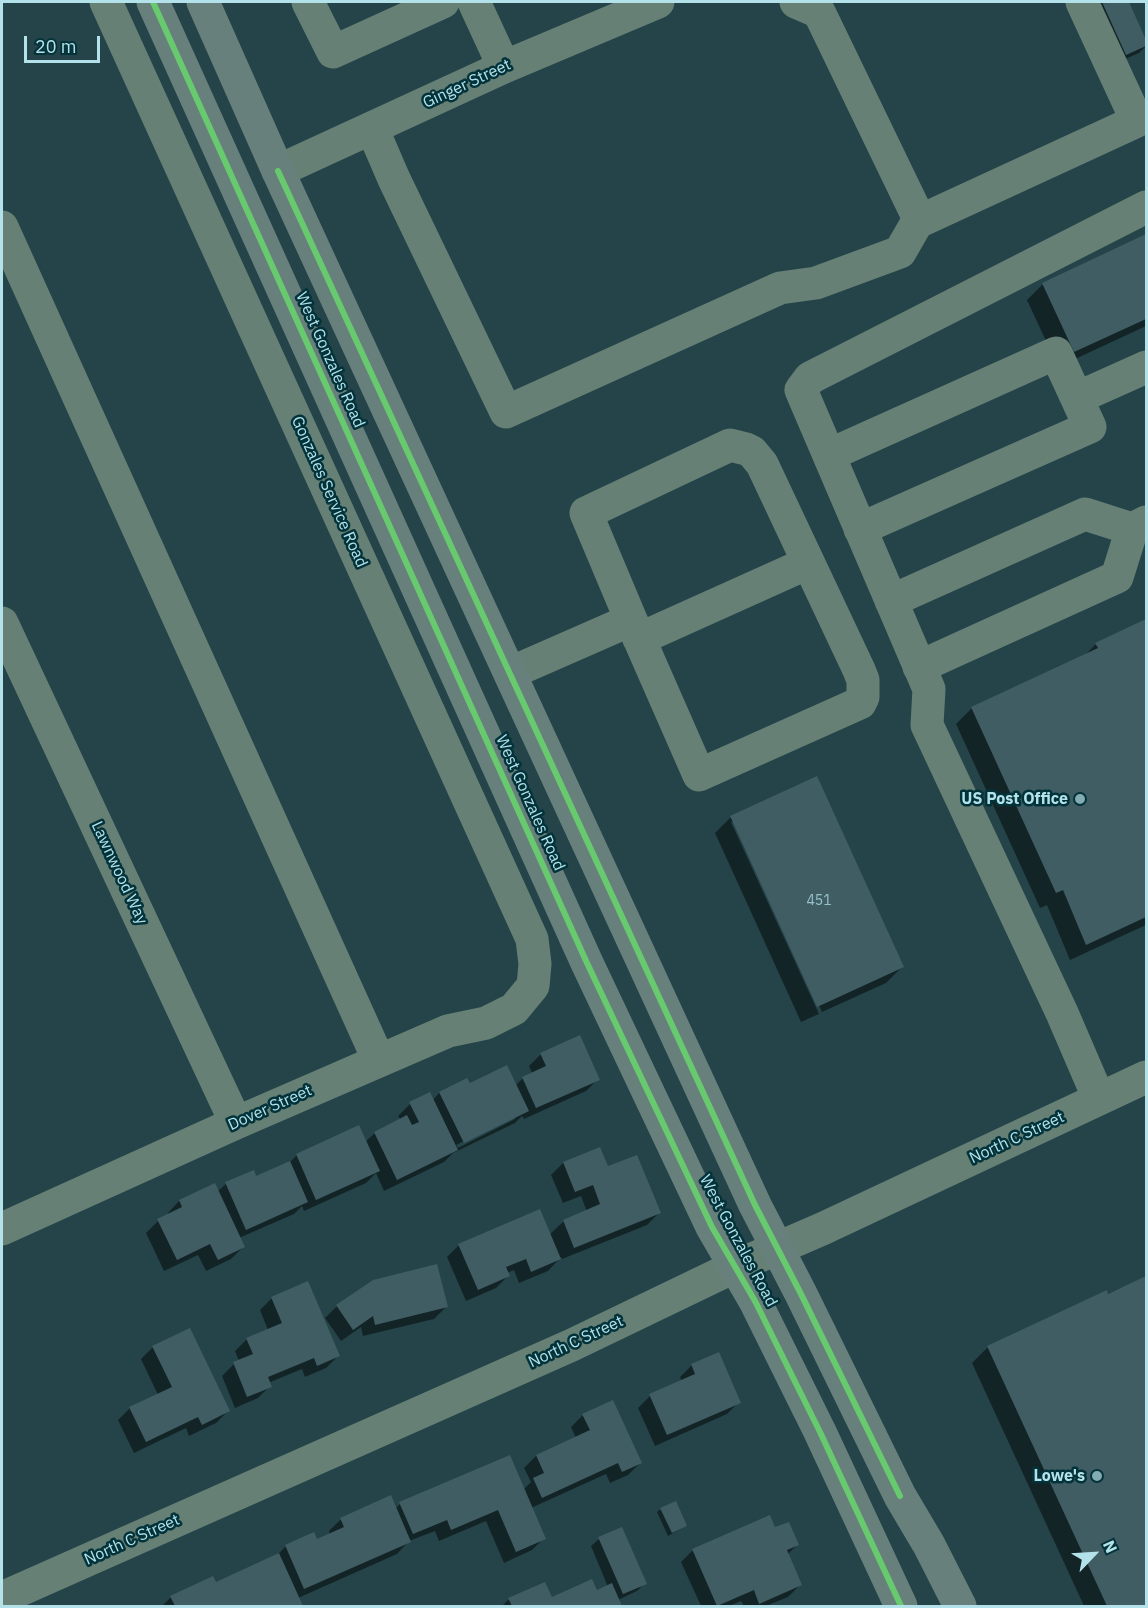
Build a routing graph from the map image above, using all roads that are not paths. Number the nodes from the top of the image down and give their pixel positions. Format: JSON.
{"nodes":[{"id":1,"x":106,"y":2,"type":"edge"},
{"id":2,"x":153,"y":2,"type":"edge"},
{"id":3,"x":203,"y":2,"type":"edge"},
{"id":4,"x":308,"y":2,"type":"edge"},
{"id":5,"x":443,"y":2,"type":"edge"},
{"id":6,"x":474,"y":2,"type":"edge"},
{"id":7,"x":658,"y":2,"type":"edge"},
{"id":8,"x":796,"y":2,"type":"edge"},
{"id":9,"x":1082,"y":2,"type":"edge"},
{"id":10,"x":504,"y":67,"type":"junction"},
{"id":11,"x":372,"y":128,"type":"junction"},
{"id":12,"x":278,"y":171,"type":"junction"},
{"id":13,"x":1146,"y":207,"type":"edge"},
{"id":14,"x":919,"y":219,"type":"junction"},
{"id":15,"x":2,"y":227,"type":"edge"},
{"id":16,"x":1146,"y":367,"type":"edge"},
{"id":17,"x":1084,"y":412,"type":"junction"},
{"id":18,"x":828,"y":455,"type":"junction"},
{"id":19,"x":1139,"y":526,"type":"edge"},
{"id":20,"x":860,"y":529,"type":"junction"},
{"id":21,"x":808,"y":563,"type":"junction"},
{"id":22,"x":891,"y":601,"type":"junction"},
{"id":23,"x":2,"y":622,"type":"edge"},
{"id":24,"x":635,"y":630,"type":"junction"},
{"id":25,"x":920,"y":667,"type":"junction"},
{"id":26,"x":510,"y":673,"type":"junction"},
{"id":27,"x":533,"y":986,"type":"joint"},
{"id":28,"x":379,"y":1061,"type":"junction"},
{"id":29,"x":1146,"y":1077,"type":"edge"},
{"id":30,"x":1100,"y":1099,"type":"junction"},
{"id":31,"x":236,"y":1122,"type":"junction"},
{"id":32,"x":2,"y":1229,"type":"edge"},
{"id":33,"x":778,"y":1249,"type":"junction"},
{"id":34,"x":734,"y":1267,"type":"junction"},
{"id":35,"x":2,"y":1598,"type":"edge"},
{"id":36,"x":901,"y":1606,"type":"edge"},
{"id":37,"x":960,"y":1606,"type":"edge"}],
"edges":[{"from":1,"to":27,"type":"street","name":"Gonzales Service Road"},
{"from":2,"to":34,"type":"main road","name":"West Gonzales Road"},
{"from":3,"to":12,"type":"main road","name":"West Gonzales Road"},
{"from":4,"to":5,"type":"street"},
{"from":6,"to":10,"type":"street"},
{"from":7,"to":10,"type":"street","name":"Ginger Street"},
{"from":8,"to":14,"type":"street"},
{"from":9,"to":14,"type":"street"},
{"from":10,"to":11,"type":"street","name":"Ginger Street"},
{"from":11,"to":12,"type":"street","name":"Ginger Street"},
{"from":11,"to":14,"type":"street"},
{"from":12,"to":26,"type":"main road","name":"West Gonzales Road"},
{"from":13,"to":18,"type":"street"},
{"from":15,"to":28,"type":"street"},
{"from":16,"to":17,"type":"street"},
{"from":17,"to":18,"type":"street"},
{"from":17,"to":20,"type":"street"},
{"from":18,"to":20,"type":"street"},
{"from":19,"to":22,"type":"street"},
{"from":19,"to":25,"type":"street"},
{"from":20,"to":22,"type":"street"},
{"from":21,"to":24,"type":"street"},
{"from":21,"to":24,"type":"street"},
{"from":21,"to":24,"type":"street"},
{"from":22,"to":25,"type":"street"},
{"from":23,"to":31,"type":"street","name":"Lawnwood Way"},
{"from":24,"to":26,"type":"street"},
{"from":25,"to":30,"type":"street"},
{"from":26,"to":33,"type":"main road","name":"West Gonzales Road"},
{"from":27,"to":28,"type":"street","name":"Dover Street"},
{"from":28,"to":31,"type":"street","name":"Dover Street"},
{"from":29,"to":30,"type":"street","name":"North C Street"},
{"from":30,"to":33,"type":"street","name":"North C Street"},
{"from":31,"to":32,"type":"street","name":"Dover Street"},
{"from":33,"to":34,"type":"street","name":"North C Street"},
{"from":33,"to":37,"type":"main road","name":"West Gonzales Road"},
{"from":34,"to":35,"type":"street","name":"North C Street"},
{"from":34,"to":36,"type":"main road","name":"West Gonzales Road"}]}
